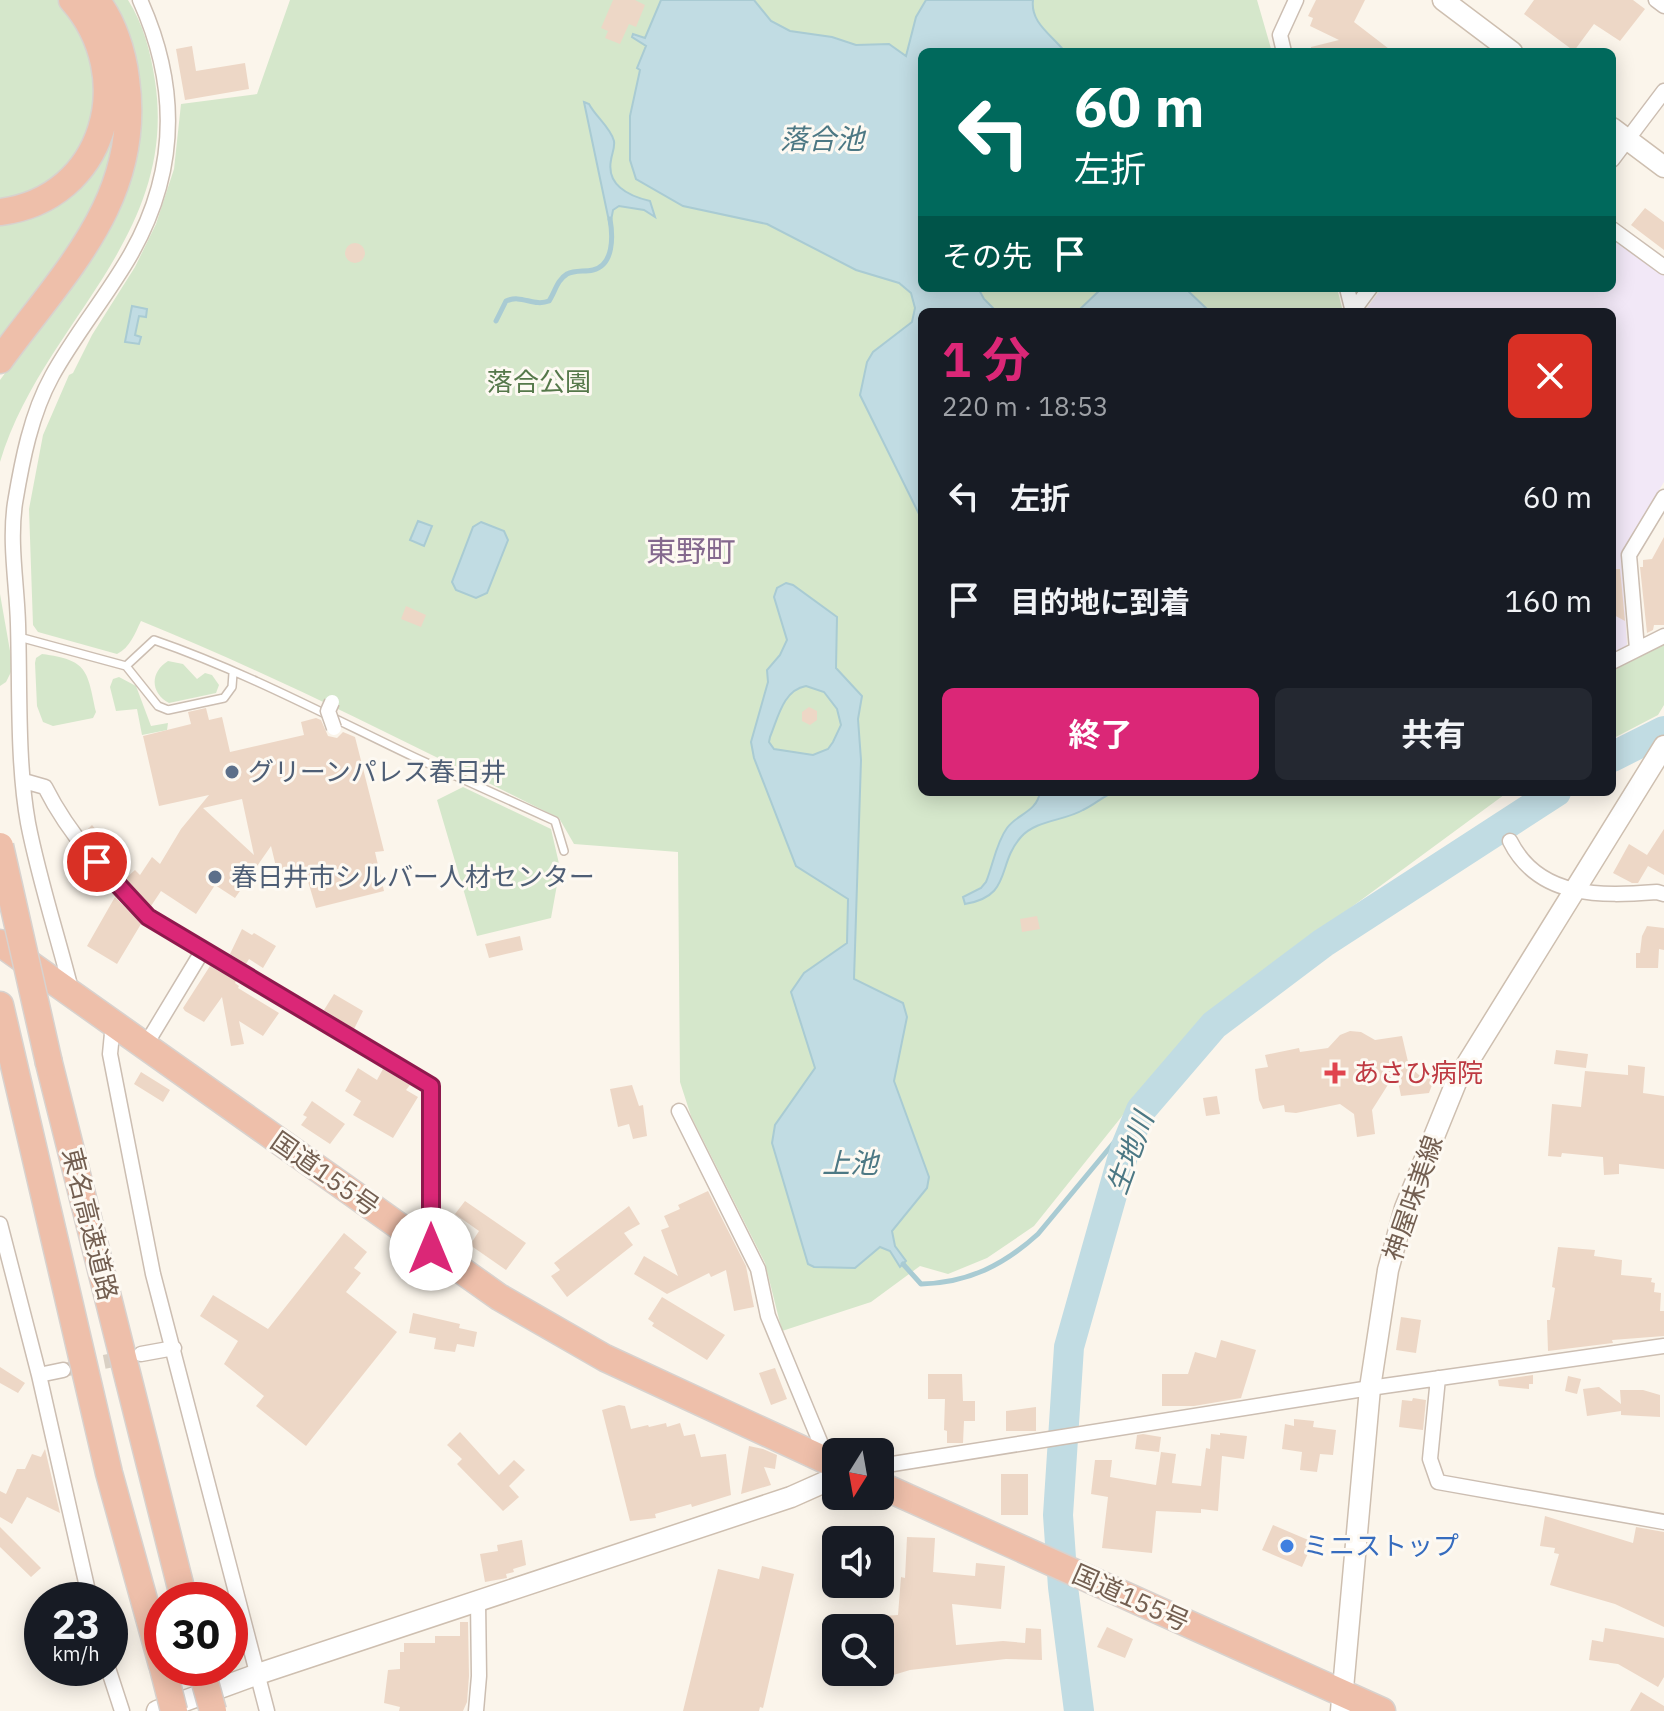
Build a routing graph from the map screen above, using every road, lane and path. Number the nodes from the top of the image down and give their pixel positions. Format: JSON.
{"nodes":[{"id":1,"x":72,"y":0,"type":"edge"},
{"id":2,"x":96,"y":0,"type":"edge"},
{"id":3,"x":140,"y":0,"type":"edge"},
{"id":4,"x":1296,"y":0,"type":"edge"},
{"id":5,"x":1443,"y":0,"type":"edge"},
{"id":6,"x":1656,"y":0,"type":"edge"},
{"id":7,"x":1664,"y":6,"type":"edge"},
{"id":8,"x":1283,"y":48,"type":"edge"},
{"id":9,"x":1507,"y":48,"type":"edge"},
{"id":10,"x":1664,"y":91,"type":"edge"},
{"id":11,"x":1620,"y":134,"type":"edge"},
{"id":12,"x":1664,"y":167,"type":"edge"},
{"id":13,"x":0,"y":212,"type":"edge"},
{"id":14,"x":1616,"y":232,"type":"edge"},
{"id":15,"x":1664,"y":267,"type":"edge"},
{"id":16,"x":0,"y":360,"type":"edge"},
{"id":17,"x":1664,"y":497,"type":"edge"},
{"id":18,"x":7,"y":507,"type":"edge"},
{"id":19,"x":1664,"y":636,"type":"edge"},
{"id":20,"x":19,"y":637,"type":"junction"},
{"id":21,"x":1637,"y":649,"type":"junction"},
{"id":22,"x":1616,"y":660,"type":"edge"},
{"id":23,"x":126,"y":666,"type":"junction"},
{"id":24,"x":233,"y":673,"type":"junction"},
{"id":25,"x":332,"y":702,"type":"dead end"},
{"id":26,"x":334,"y":728,"type":"dead end"},
{"id":27,"x":1663,"y":751,"type":"edge"},
{"id":28,"x":24,"y":781,"type":"junction"},
{"id":29,"x":1510,"y":841,"type":"dead end"},
{"id":30,"x":0,"y":846,"type":"edge"},
{"id":31,"x":564,"y":851,"type":"dead end"},
{"id":32,"x":1576,"y":890,"type":"junction"},
{"id":33,"x":1664,"y":894,"type":"edge"},
{"id":34,"x":0,"y":943,"type":"edge"},
{"id":35,"x":203,"y":950,"type":"junction"},
{"id":36,"x":72,"y":994,"type":"junction"},
{"id":37,"x":0,"y":1005,"type":"edge"},
{"id":38,"x":0,"y":1019,"type":"edge"},
{"id":39,"x":113,"y":1023,"type":"junction"},
{"id":40,"x":145,"y":1046,"type":"junction"},
{"id":41,"x":19,"y":1081,"type":"junction"},
{"id":42,"x":679,"y":1111,"type":"dead end"},
{"id":43,"x":0,"y":1224,"type":"edge"},
{"id":44,"x":431,"y":1249,"type":"junction"},
{"id":45,"x":1664,"y":1346,"type":"edge"},
{"id":46,"x":174,"y":1348,"type":"junction"},
{"id":47,"x":141,"y":1354,"type":"tunnel mouth"},
{"id":48,"x":63,"y":1370,"type":"tunnel mouth"},
{"id":49,"x":39,"y":1375,"type":"junction"},
{"id":50,"x":1438,"y":1378,"type":"junction"},
{"id":51,"x":1370,"y":1388,"type":"junction"},
{"id":52,"x":822,"y":1442,"type":"edge"},
{"id":53,"x":822,"y":1463,"type":"edge"},
{"id":54,"x":894,"y":1464,"type":"edge"},
{"id":55,"x":822,"y":1476,"type":"edge"},
{"id":56,"x":894,"y":1491,"type":"edge"},
{"id":57,"x":1664,"y":1522,"type":"edge"},
{"id":58,"x":86,"y":1582,"type":"edge"},
{"id":59,"x":179,"y":1582,"type":"edge"},
{"id":60,"x":144,"y":1601,"type":"edge"},
{"id":61,"x":478,"y":1601,"type":"junction"},
{"id":62,"x":258,"y":1674,"type":"junction"},
{"id":63,"x":114,"y":1686,"type":"edge"},
{"id":64,"x":167,"y":1686,"type":"edge"},
{"id":65,"x":206,"y":1686,"type":"edge"},
{"id":66,"x":1342,"y":1702,"type":"edge"},
{"id":67,"x":122,"y":1711,"type":"edge"},
{"id":68,"x":157,"y":1711,"type":"edge"},
{"id":69,"x":174,"y":1711,"type":"edge"},
{"id":70,"x":213,"y":1711,"type":"edge"},
{"id":71,"x":267,"y":1711,"type":"edge"},
{"id":72,"x":476,"y":1711,"type":"edge"},
{"id":73,"x":1382,"y":1711,"type":"edge"}],
"edges":[{"from":1,"to":13,"type":"highway"},
{"from":2,"to":16,"type":"highway"},
{"from":3,"to":18,"type":"street"},
{"from":4,"to":8,"type":"street"},
{"from":5,"to":9,"type":"main road"},
{"from":6,"to":7,"type":"street"},
{"from":10,"to":11,"type":"street"},
{"from":11,"to":12,"type":"main road"},
{"from":14,"to":15,"type":"street"},
{"from":17,"to":21,"type":"street"},
{"from":18,"to":20,"type":"street"},
{"from":19,"to":21,"type":"street"},
{"from":20,"to":23,"type":"lane"},
{"from":20,"to":28,"type":"street"},
{"from":21,"to":22,"type":"street"},
{"from":23,"to":24,"type":"lane"},
{"from":23,"to":24,"type":"lane"},
{"from":24,"to":31,"type":"lane"},
{"from":25,"to":26,"type":"street","bridge":true},
{"from":27,"to":32,"type":"main road","name":"神屋味美線"},
{"from":28,"to":35,"type":"street"},
{"from":28,"to":36,"type":"street"},
{"from":29,"to":32,"type":"street"},
{"from":30,"to":59,"type":"highway","name":"東名高速道路","bridge":true},
{"from":32,"to":33,"type":"street"},
{"from":32,"to":51,"type":"main road","name":"神屋味美線"},
{"from":34,"to":36,"type":"highway","name":"国道155号"},
{"from":35,"to":40,"type":"street"},
{"from":35,"to":44,"type":"street"},
{"from":36,"to":39,"type":"highway","name":"国道155号"},
{"from":37,"to":41,"type":"highway","name":"東名高速道路"},
{"from":38,"to":41,"type":"highway"},
{"from":39,"to":40,"type":"highway","name":"国道155号"},
{"from":39,"to":46,"type":"street"},
{"from":40,"to":44,"type":"highway","name":"国道155号"},
{"from":41,"to":60,"type":"highway","name":"東名高速道路"},
{"from":42,"to":52,"type":"street"},
{"from":43,"to":49,"type":"street"},
{"from":44,"to":53,"type":"highway","name":"国道155号"},
{"from":45,"to":50,"type":"street"},
{"from":46,"to":47,"type":"street"},
{"from":46,"to":62,"type":"street"},
{"from":48,"to":49,"type":"street"},
{"from":49,"to":58,"type":"street"},
{"from":50,"to":51,"type":"street"},
{"from":50,"to":57,"type":"street"},
{"from":51,"to":54,"type":"street"},
{"from":51,"to":66,"type":"main road","name":"神屋味美線"},
{"from":55,"to":61,"type":"main road"},
{"from":56,"to":66,"type":"highway","name":"国道155号"},
{"from":61,"to":62,"type":"main road"},
{"from":61,"to":72,"type":"street"},
{"from":62,"to":68,"type":"main road"},
{"from":62,"to":71,"type":"street"},
{"from":63,"to":67,"type":"street"},
{"from":64,"to":69,"type":"highway","name":"東名高速道路","bridge":true},
{"from":65,"to":70,"type":"highway","bridge":true},
{"from":66,"to":73,"type":"highway","name":"国道155号"}]}
